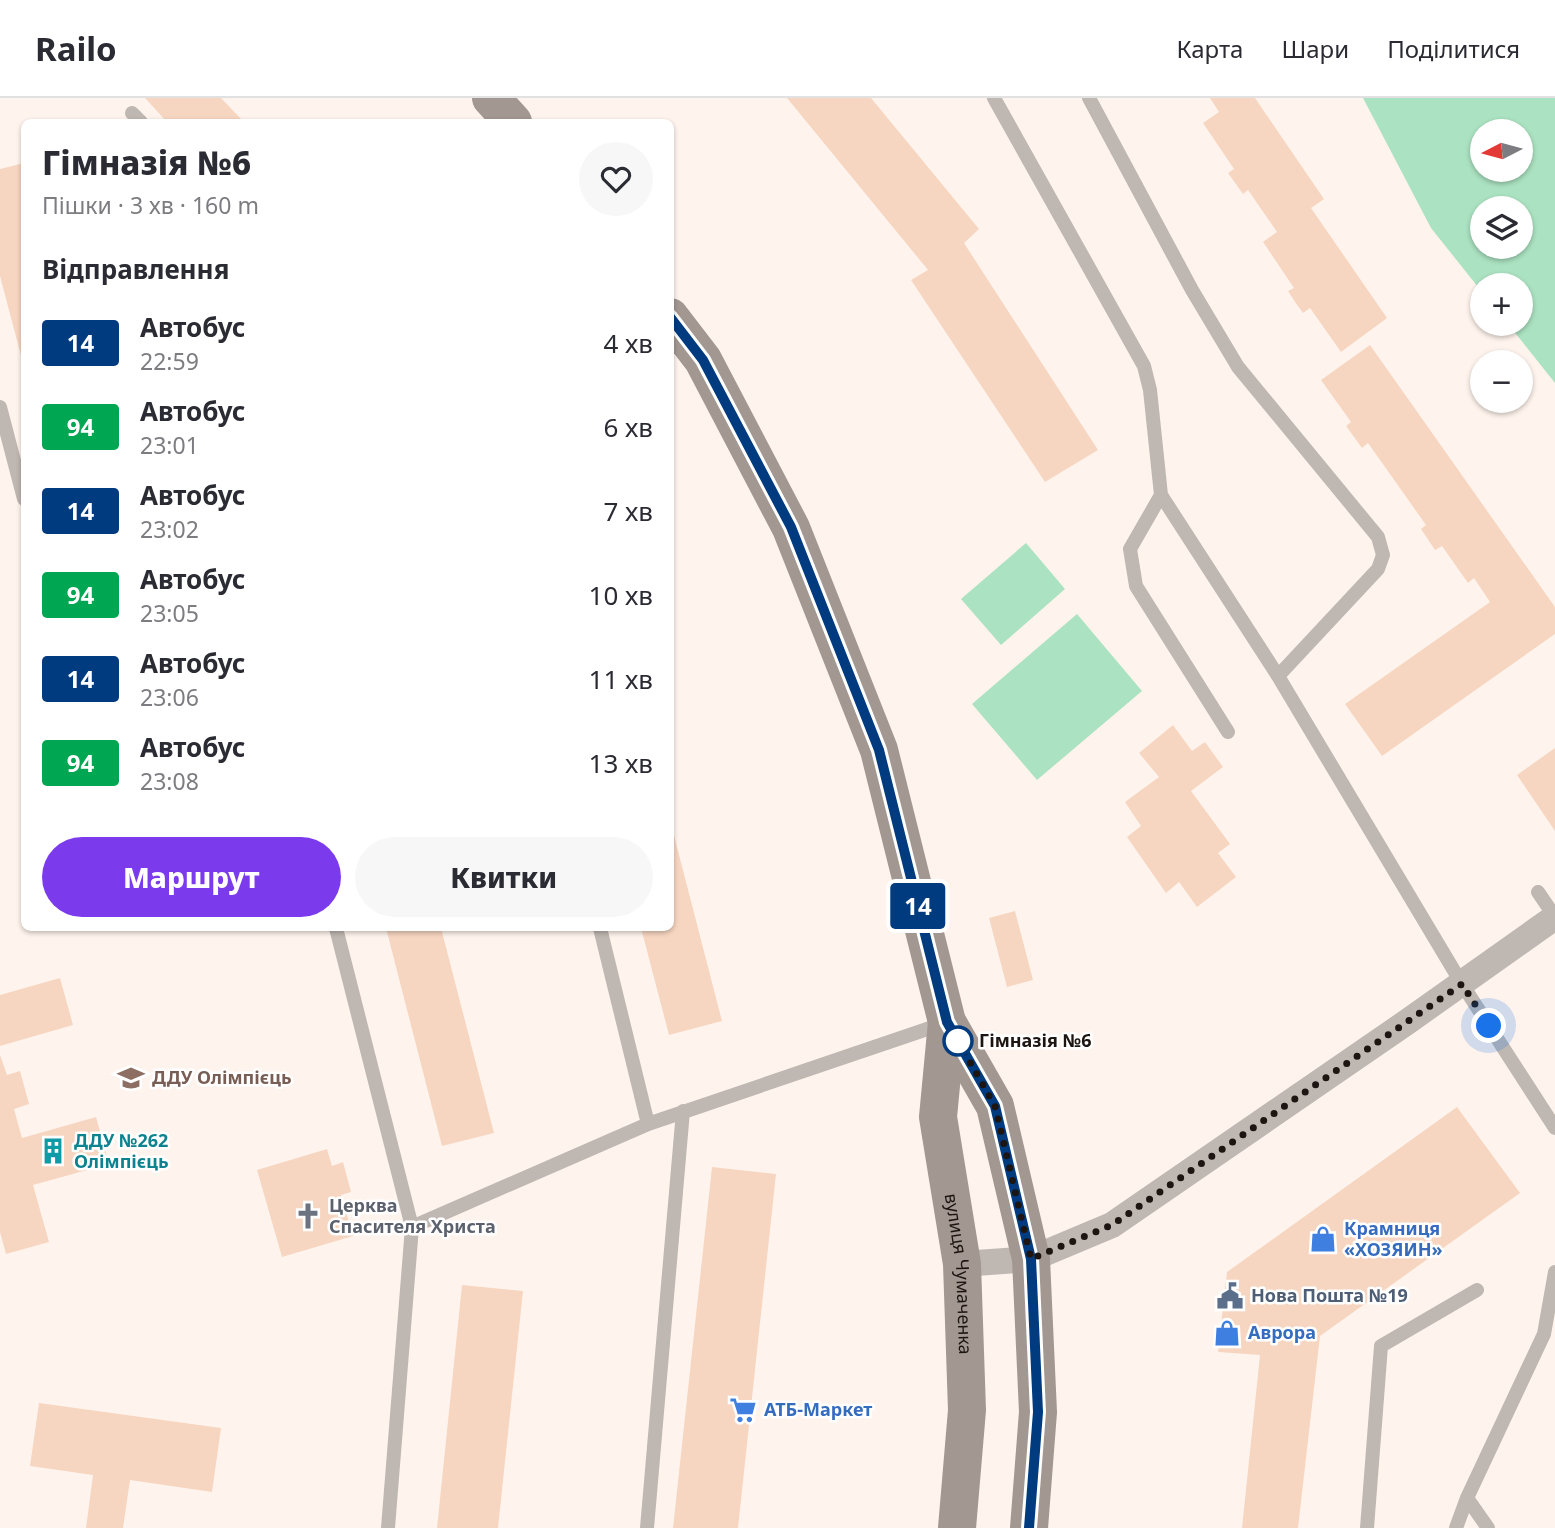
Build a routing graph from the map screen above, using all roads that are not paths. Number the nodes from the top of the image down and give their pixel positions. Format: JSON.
{"nodes":[{"id":1,"x":491,"y":98,"type":"edge"},
{"id":2,"x":994,"y":98,"type":"edge"},
{"id":3,"x":1089,"y":98,"type":"edge"},
{"id":4,"x":510,"y":119,"type":"edge"},
{"id":5,"x":674,"y":322,"type":"edge"},
{"id":6,"x":0,"y":407,"type":"edge"},
{"id":7,"x":21,"y":488,"type":"edge"},
{"id":8,"x":1161,"y":495,"type":"junction"},
{"id":9,"x":1278,"y":676,"type":"junction"},
{"id":10,"x":1228,"y":732,"type":"dead end"},
{"id":11,"x":1538,"y":892,"type":"dead end"},
{"id":12,"x":1555,"y":917,"type":"edge"},
{"id":13,"x":337,"y":931,"type":"edge"},
{"id":14,"x":601,"y":931,"type":"edge"},
{"id":15,"x":1462,"y":984,"type":"junction"},
{"id":16,"x":947,"y":1022,"type":"junction"},
{"id":17,"x":683,"y":1111,"type":"junction"},
{"id":18,"x":648,"y":1124,"type":"junction"},
{"id":19,"x":1555,"y":1128,"type":"edge"},
{"id":20,"x":412,"y":1227,"type":"junction"},
{"id":21,"x":1031,"y":1259,"type":"junction"},
{"id":22,"x":962,"y":1264,"type":"junction"},
{"id":23,"x":1555,"y":1276,"type":"edge"},
{"id":24,"x":1477,"y":1290,"type":"dead end"},
{"id":25,"x":1467,"y":1499,"type":"junction"},
{"id":26,"x":388,"y":1528,"type":"edge"},
{"id":27,"x":647,"y":1528,"type":"edge"},
{"id":28,"x":957,"y":1528,"type":"edge"},
{"id":29,"x":1029,"y":1528,"type":"edge"},
{"id":30,"x":1367,"y":1528,"type":"edge"},
{"id":31,"x":1455,"y":1528,"type":"edge"},
{"id":32,"x":1488,"y":1528,"type":"edge"}],
"edges":[{"from":1,"to":4,"type":"street"},
{"from":2,"to":8,"type":"lane"},
{"from":3,"to":9,"type":"lane"},
{"from":5,"to":16,"type":"street","name":"вулиця Чумаченка"},
{"from":6,"to":7,"type":"lane"},
{"from":8,"to":9,"type":"lane"},
{"from":8,"to":10,"type":"lane"},
{"from":9,"to":15,"type":"lane"},
{"from":11,"to":12,"type":"lane"},
{"from":12,"to":15,"type":"street"},
{"from":13,"to":20,"type":"lane"},
{"from":14,"to":18,"type":"lane"},
{"from":15,"to":19,"type":"lane"},
{"from":15,"to":21,"type":"street"},
{"from":16,"to":17,"type":"lane"},
{"from":16,"to":21,"type":"street","name":"вулиця Чумаченка"},
{"from":16,"to":22,"type":"street","name":"вулиця Чумаченка"},
{"from":17,"to":18,"type":"lane"},
{"from":17,"to":27,"type":"lane"},
{"from":18,"to":20,"type":"lane"},
{"from":20,"to":26,"type":"lane"},
{"from":21,"to":22,"type":"street"},
{"from":21,"to":29,"type":"street","name":"вулиця Чумаченка"},
{"from":22,"to":28,"type":"street","name":"вулиця Чумаченка"},
{"from":23,"to":25,"type":"lane"},
{"from":24,"to":30,"type":"lane"},
{"from":25,"to":31,"type":"lane"},
{"from":25,"to":32,"type":"lane"}]}
